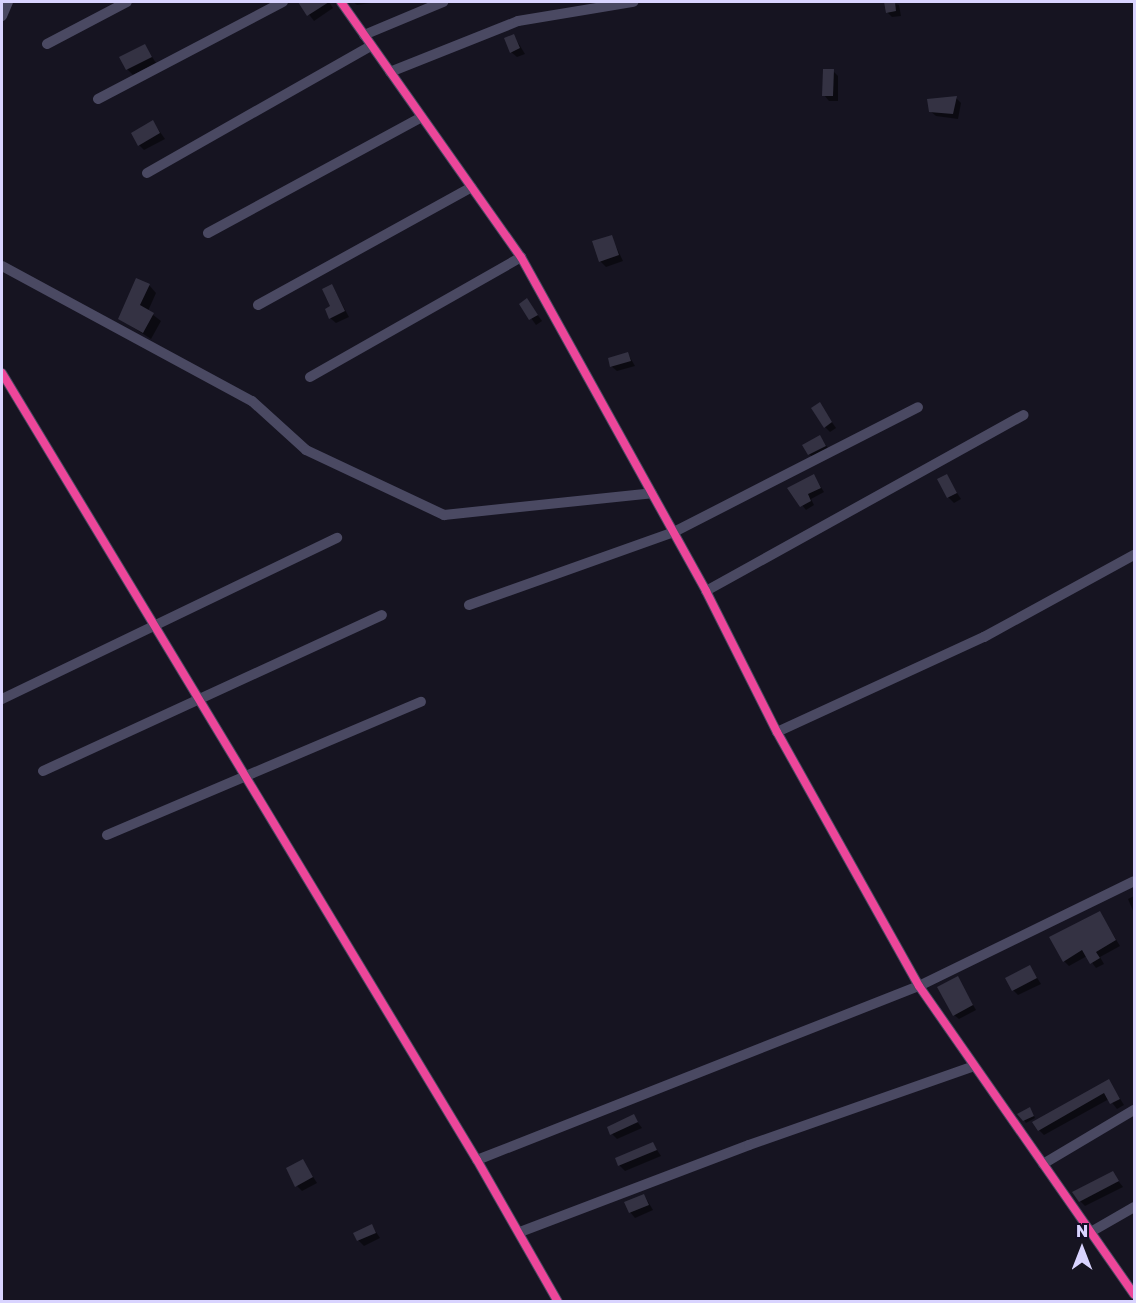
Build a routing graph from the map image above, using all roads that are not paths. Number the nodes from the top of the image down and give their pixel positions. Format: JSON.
{"nodes":[{"id":1,"x":8,"y":2,"type":"edge"},
{"id":2,"x":127,"y":2,"type":"edge"},
{"id":3,"x":283,"y":2,"type":"edge"},
{"id":4,"x":341,"y":2,"type":"edge"},
{"id":5,"x":443,"y":2,"type":"edge"},
{"id":6,"x":633,"y":2,"type":"edge"},
{"id":7,"x":2,"y":16,"type":"edge"},
{"id":8,"x":364,"y":35,"type":"junction"},
{"id":9,"x":47,"y":44,"type":"dead end"},
{"id":10,"x":371,"y":46,"type":"junction"},
{"id":11,"x":390,"y":72,"type":"junction"},
{"id":12,"x":98,"y":99,"type":"dead end"},
{"id":13,"x":422,"y":117,"type":"junction"},
{"id":14,"x":147,"y":172,"type":"dead end"},
{"id":15,"x":472,"y":187,"type":"junction"},
{"id":16,"x":207,"y":233,"type":"dead end"},
{"id":17,"x":521,"y":257,"type":"junction"},
{"id":18,"x":2,"y":266,"type":"edge"},
{"id":19,"x":258,"y":305,"type":"dead end"},
{"id":20,"x":2,"y":373,"type":"edge"},
{"id":21,"x":310,"y":377,"type":"dead end"},
{"id":22,"x":918,"y":407,"type":"dead end"},
{"id":23,"x":1024,"y":415,"type":"dead end"},
{"id":24,"x":652,"y":493,"type":"junction"},
{"id":25,"x":674,"y":532,"type":"junction"},
{"id":26,"x":338,"y":538,"type":"dead end"},
{"id":27,"x":1134,"y":555,"type":"edge"},
{"id":28,"x":706,"y":591,"type":"junction"},
{"id":29,"x":470,"y":604,"type":"dead end"},
{"id":30,"x":382,"y":615,"type":"dead end"},
{"id":31,"x":154,"y":624,"type":"junction"},
{"id":32,"x":2,"y":699,"type":"edge"},
{"id":33,"x":199,"y":700,"type":"junction"},
{"id":34,"x":421,"y":702,"type":"dead end"},
{"id":35,"x":777,"y":732,"type":"junction"},
{"id":36,"x":43,"y":771,"type":"dead end"},
{"id":37,"x":245,"y":775,"type":"junction"},
{"id":38,"x":107,"y":835,"type":"dead end"},
{"id":39,"x":1134,"y":881,"type":"edge"},
{"id":40,"x":919,"y":986,"type":"junction"},
{"id":41,"x":974,"y":1066,"type":"junction"},
{"id":42,"x":1134,"y":1110,"type":"edge"},
{"id":43,"x":477,"y":1160,"type":"junction"},
{"id":44,"x":1043,"y":1164,"type":"junction"},
{"id":45,"x":1134,"y":1207,"type":"edge"},
{"id":46,"x":520,"y":1232,"type":"junction"},
{"id":47,"x":1089,"y":1233,"type":"junction"},
{"id":48,"x":1134,"y":1294,"type":"edge"},
{"id":49,"x":558,"y":1302,"type":"edge"}],
"edges":[{"from":1,"to":7,"type":"street"},
{"from":2,"to":9,"type":"street"},
{"from":3,"to":12,"type":"street"},
{"from":4,"to":8,"type":"street"},
{"from":5,"to":8,"type":"street"},
{"from":6,"to":11,"type":"street"},
{"from":8,"to":10,"type":"street"},
{"from":10,"to":11,"type":"street"},
{"from":10,"to":14,"type":"street"},
{"from":11,"to":13,"type":"street"},
{"from":13,"to":15,"type":"street"},
{"from":13,"to":16,"type":"street"},
{"from":15,"to":17,"type":"street"},
{"from":15,"to":19,"type":"street"},
{"from":17,"to":21,"type":"street"},
{"from":17,"to":24,"type":"street"},
{"from":18,"to":24,"type":"street"},
{"from":20,"to":31,"type":"street"},
{"from":22,"to":25,"type":"street"},
{"from":23,"to":28,"type":"street"},
{"from":24,"to":25,"type":"street"},
{"from":25,"to":28,"type":"street"},
{"from":25,"to":29,"type":"street"},
{"from":26,"to":31,"type":"street"},
{"from":27,"to":35,"type":"street"},
{"from":28,"to":35,"type":"street"},
{"from":30,"to":33,"type":"street"},
{"from":31,"to":32,"type":"street"},
{"from":31,"to":33,"type":"street"},
{"from":33,"to":36,"type":"street"},
{"from":33,"to":37,"type":"street"},
{"from":34,"to":37,"type":"street"},
{"from":35,"to":40,"type":"street"},
{"from":37,"to":38,"type":"street"},
{"from":37,"to":43,"type":"street"},
{"from":39,"to":40,"type":"street"},
{"from":40,"to":41,"type":"street"},
{"from":40,"to":43,"type":"street"},
{"from":41,"to":44,"type":"street"},
{"from":41,"to":46,"type":"street"},
{"from":42,"to":44,"type":"street"},
{"from":43,"to":46,"type":"street"},
{"from":44,"to":47,"type":"street"},
{"from":45,"to":47,"type":"street"},
{"from":46,"to":49,"type":"street"},
{"from":47,"to":48,"type":"street"}]}
